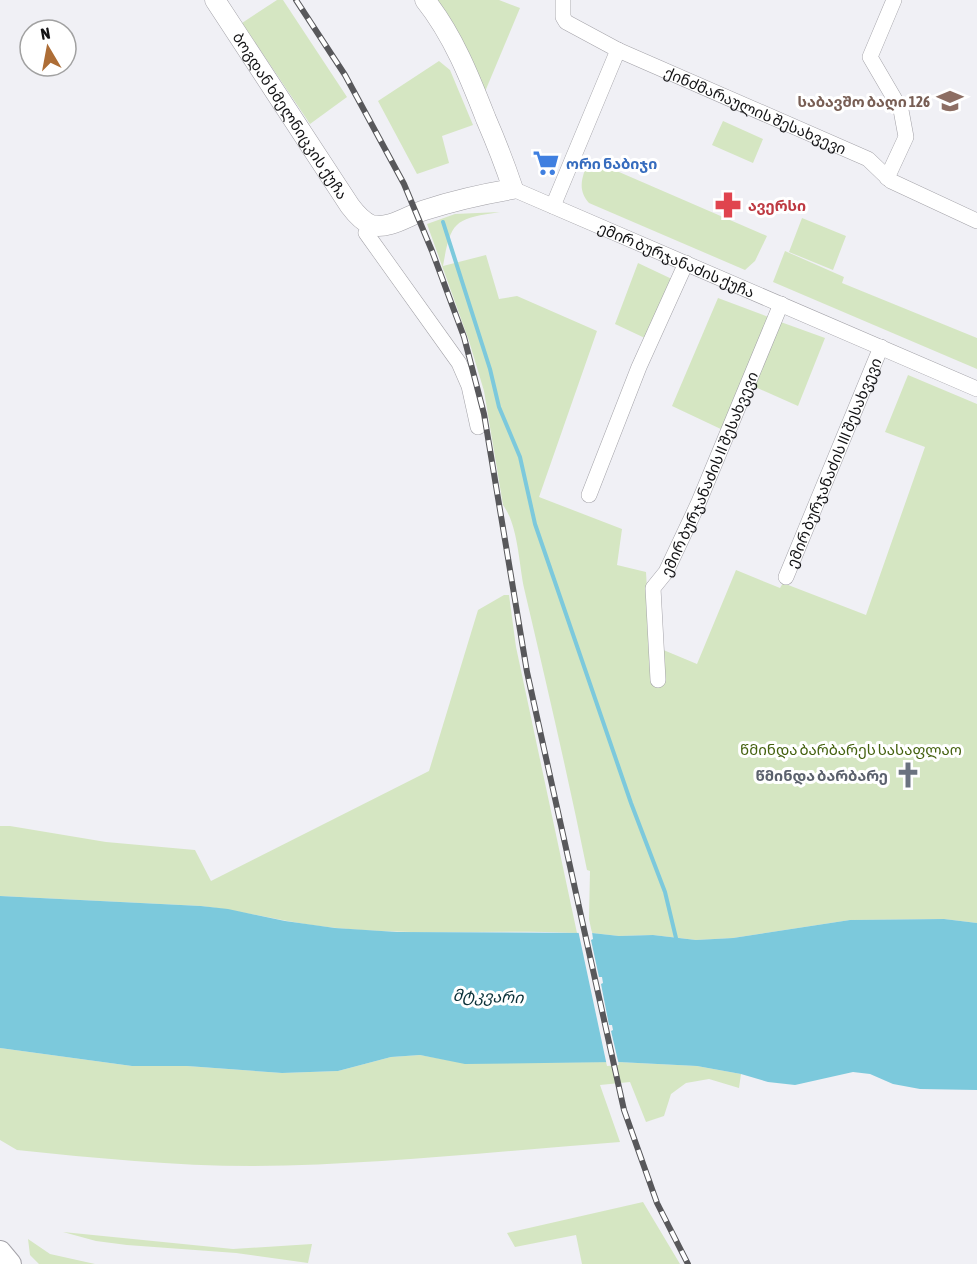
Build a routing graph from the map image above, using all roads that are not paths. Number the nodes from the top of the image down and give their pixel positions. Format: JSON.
{"nodes":[{"id":1,"x":215,"y":0,"type":"edge"},
{"id":2,"x":424,"y":0,"type":"edge"},
{"id":3,"x":563,"y":0,"type":"edge"},
{"id":4,"x":894,"y":0,"type":"edge"},
{"id":5,"x":618,"y":50,"type":"junction"},
{"id":6,"x":887,"y":178,"type":"junction"},
{"id":7,"x":513,"y":189,"type":"junction"},
{"id":8,"x":553,"y":206,"type":"junction"},
{"id":9,"x":977,"y":221,"type":"edge"},
{"id":10,"x":372,"y":225,"type":"junction"},
{"id":11,"x":686,"y":263,"type":"junction"},
{"id":12,"x":781,"y":304,"type":"junction"},
{"id":13,"x":881,"y":347,"type":"junction"},
{"id":14,"x":977,"y":388,"type":"edge"},
{"id":15,"x":478,"y":427,"type":"dead end"},
{"id":16,"x":589,"y":495,"type":"dead end"},
{"id":17,"x":786,"y":577,"type":"dead end"},
{"id":18,"x":658,"y":680,"type":"dead end"},
{"id":19,"x":0,"y":1252,"type":"edge"},
{"id":20,"x":10,"y":1264,"type":"edge"}],
"edges":[{"from":1,"to":10,"type":"main road","name":"ბოგდან ხმელნიცკის ქუჩა"},
{"from":2,"to":7,"type":"main road"},
{"from":3,"to":5,"type":"street","name":"ქინძმარაულის შესახვევი"},
{"from":4,"to":6,"type":"street"},
{"from":5,"to":6,"type":"street","name":"ქინძმარაულის შესახვევი"},
{"from":5,"to":8,"type":"street"},
{"from":6,"to":9,"type":"street","name":"ქინძმარაულის შესახვევი"},
{"from":7,"to":8,"type":"street","name":"ემირ ბურჯანაძის ქუჩა"},
{"from":7,"to":10,"type":"main road"},
{"from":8,"to":11,"type":"street","name":"ემირ ბურჯანაძის ქუჩა"},
{"from":10,"to":15,"type":"street"},
{"from":11,"to":12,"type":"street","name":"ემირ ბურჯანაძის ქუჩა"},
{"from":11,"to":16,"type":"street"},
{"from":12,"to":13,"type":"street","name":"ემირ ბურჯანაძის ქუჩა"},
{"from":12,"to":18,"type":"street","name":"ემირ ბურჯანაძის II შესახვევი"},
{"from":13,"to":14,"type":"street","name":"ემირ ბურჯანაძის ქუჩა"},
{"from":13,"to":17,"type":"street","name":"ემირ ბურჯანაძის III შესახვევი"},
{"from":19,"to":20,"type":"highway"}]}
